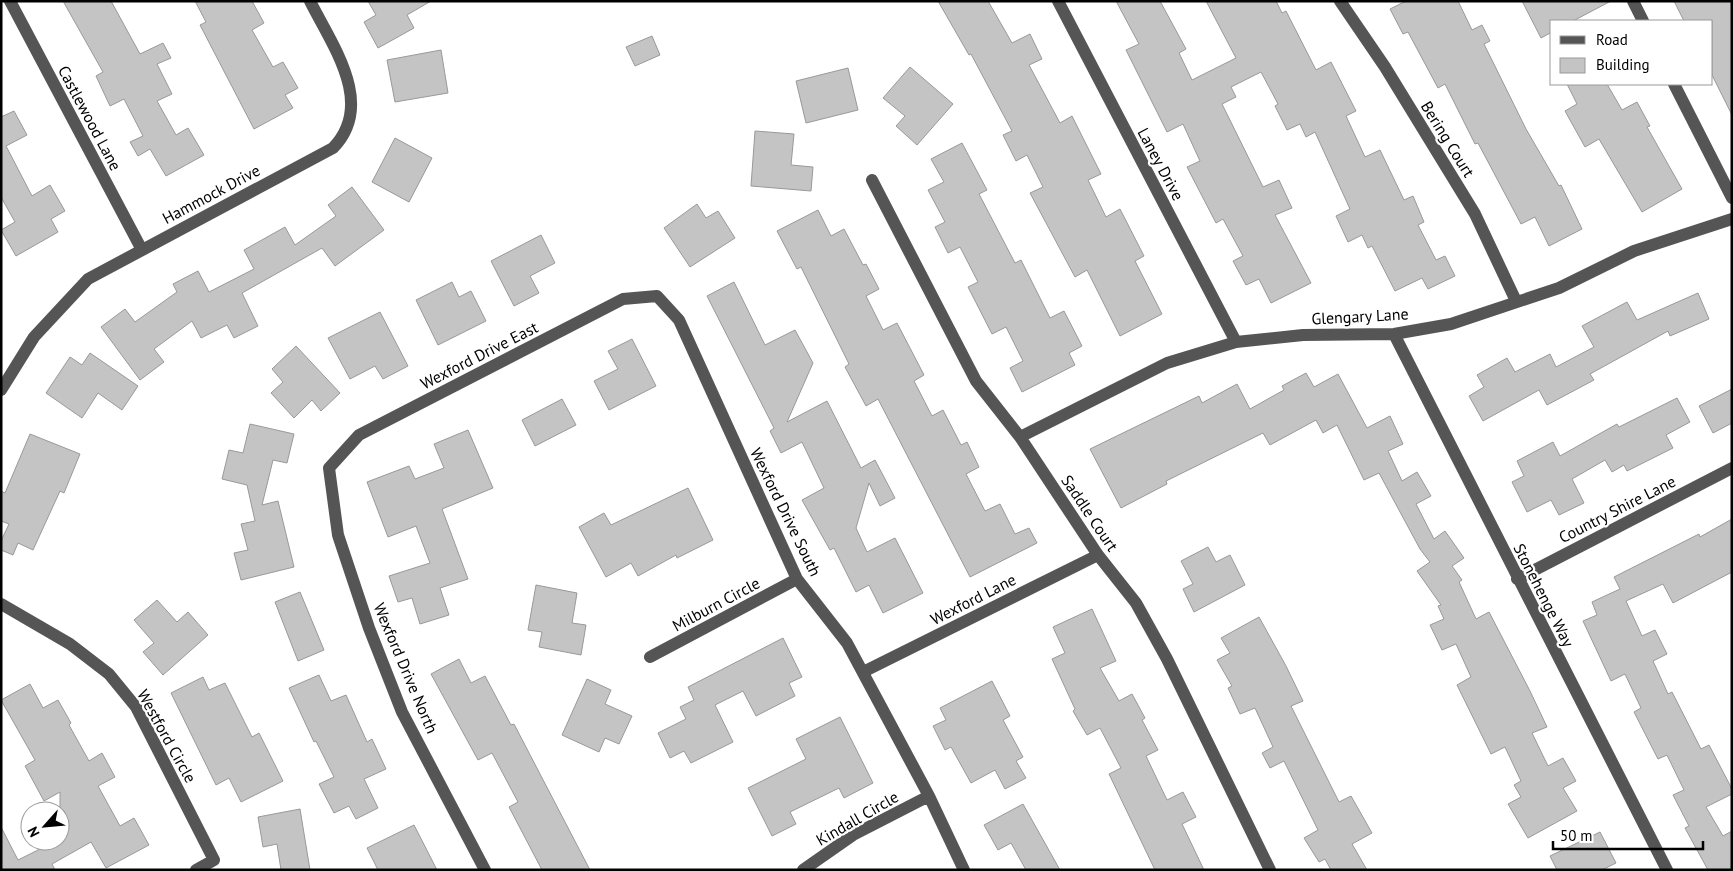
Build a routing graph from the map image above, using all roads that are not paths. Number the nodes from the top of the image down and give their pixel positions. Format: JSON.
{"nodes":[{"id":1,"x":10,"y":1,"type":"edge"},
{"id":2,"x":310,"y":1,"type":"edge"},
{"id":3,"x":1058,"y":1,"type":"edge"},
{"id":4,"x":1340,"y":1,"type":"edge"},
{"id":5,"x":1632,"y":1,"type":"edge"},
{"id":6,"x":1642,"y":20,"type":"edge"},
{"id":7,"x":1675,"y":85,"type":"edge"},
{"id":8,"x":872,"y":180,"type":"dead end"},
{"id":9,"x":1732,"y":198,"type":"edge"},
{"id":10,"x":1732,"y":219,"type":"edge"},
{"id":11,"x":142,"y":250,"type":"junction"},
{"id":12,"x":657,"y":296,"type":"joint"},
{"id":13,"x":1516,"y":301,"type":"junction"},
{"id":14,"x":1394,"y":334,"type":"junction"},
{"id":15,"x":1236,"y":342,"type":"junction"},
{"id":16,"x":1,"y":390,"type":"edge"},
{"id":17,"x":1020,"y":437,"type":"junction"},
{"id":18,"x":329,"y":468,"type":"joint"},
{"id":19,"x":1732,"y":468,"type":"edge"},
{"id":20,"x":1098,"y":556,"type":"junction"},
{"id":21,"x":797,"y":579,"type":"junction"},
{"id":22,"x":1517,"y":579,"type":"junction"},
{"id":23,"x":1,"y":604,"type":"edge"},
{"id":24,"x":650,"y":657,"type":"dead end"},
{"id":25,"x":864,"y":672,"type":"junction"},
{"id":26,"x":929,"y":796,"type":"junction"},
{"id":27,"x":196,"y":870,"type":"edge"},
{"id":28,"x":485,"y":870,"type":"edge"},
{"id":29,"x":804,"y":870,"type":"edge"},
{"id":30,"x":964,"y":870,"type":"edge"},
{"id":31,"x":1270,"y":870,"type":"edge"},
{"id":32,"x":1667,"y":870,"type":"edge"}],
"edges":[{"from":1,"to":11,"type":"street","name":"Castlewood Lane"},
{"from":2,"to":11,"type":"street","name":"Hammock Drive"},
{"from":3,"to":15,"type":"street","name":"Laney Drive"},
{"from":4,"to":13,"type":"street","name":"Bering Court"},
{"from":5,"to":6,"type":"street"},
{"from":7,"to":9,"type":"street"},
{"from":8,"to":17,"type":"street","name":"Saddle Court"},
{"from":10,"to":13,"type":"street","name":"Glengary Lane"},
{"from":11,"to":16,"type":"street","name":"Hammock Drive"},
{"from":12,"to":18,"type":"street","name":"Wexford Drive East"},
{"from":12,"to":21,"type":"street","name":"Wexford Drive South"},
{"from":13,"to":14,"type":"street","name":"Glengary Lane"},
{"from":14,"to":15,"type":"street","name":"Glengary Lane"},
{"from":14,"to":22,"type":"street","name":"Stonehenge Way"},
{"from":15,"to":17,"type":"street","name":"Glengary Lane"},
{"from":17,"to":20,"type":"street","name":"Saddle Court"},
{"from":18,"to":28,"type":"street","name":"Wexford Drive North"},
{"from":19,"to":22,"type":"street","name":"Country Shire Lane"},
{"from":20,"to":25,"type":"street","name":"Wexford Lane"},
{"from":20,"to":31,"type":"street","name":"Saddle Court"},
{"from":21,"to":24,"type":"street","name":"Milburn Circle"},
{"from":21,"to":25,"type":"street","name":"Wexford Drive South"},
{"from":22,"to":32,"type":"street","name":"Stonehenge Way"},
{"from":23,"to":27,"type":"street","name":"Westford Circle"},
{"from":25,"to":26,"type":"street","name":"Wexford Drive South"},
{"from":26,"to":29,"type":"street","name":"Kindall Circle"},
{"from":26,"to":30,"type":"street","name":"Wexford Drive South"}]}
